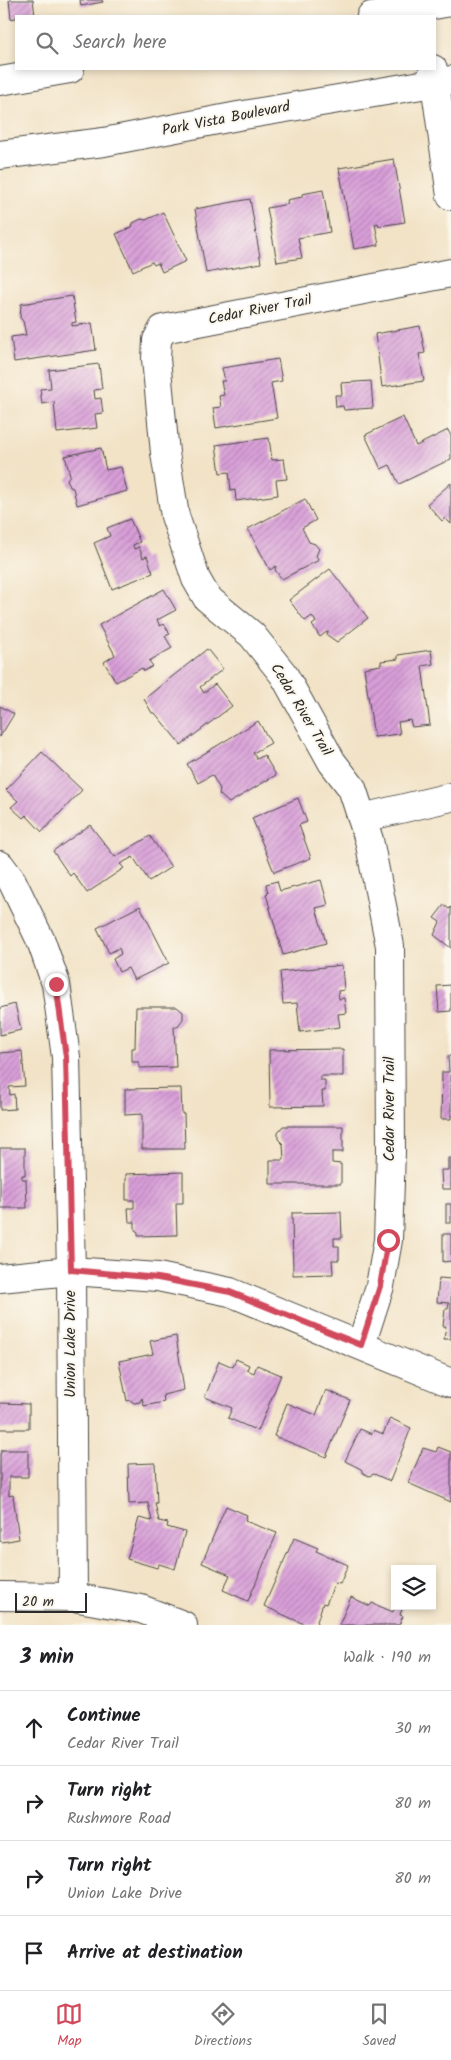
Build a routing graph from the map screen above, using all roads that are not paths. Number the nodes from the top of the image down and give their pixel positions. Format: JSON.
{"nodes":[{"id":1,"x":451,"y":2,"type":"edge"},
{"id":2,"x":424,"y":8,"type":"edge"},
{"id":3,"x":378,"y":15,"type":"edge"},
{"id":4,"x":64,"y":70,"type":"edge"},
{"id":5,"x":439,"y":77,"type":"edge"},
{"id":6,"x":0,"y":81,"type":"edge"},
{"id":7,"x":0,"y":155,"type":"edge"},
{"id":8,"x":451,"y":196,"type":"edge"},
{"id":9,"x":451,"y":273,"type":"edge"},
{"id":10,"x":451,"y":797,"type":"edge"},
{"id":11,"x":362,"y":818,"type":"junction"},
{"id":12,"x":0,"y":865,"type":"edge"},
{"id":13,"x":71,"y":1270,"type":"junction"},
{"id":14,"x":0,"y":1278,"type":"edge"},
{"id":15,"x":361,"y":1345,"type":"junction"},
{"id":16,"x":451,"y":1383,"type":"edge"},
{"id":17,"x":0,"y":1596,"type":"edge"},
{"id":18,"x":73,"y":1597,"type":"junction"},
{"id":19,"x":183,"y":1625,"type":"edge"}],
"edges":[{"from":1,"to":2,"type":"street"},
{"from":2,"to":3,"type":"street"},
{"from":4,"to":6,"type":"street"},
{"from":5,"to":7,"type":"street","name":"Park Vista Boulevard"},
{"from":5,"to":8,"type":"street"},
{"from":9,"to":11,"type":"street","name":"Cedar River Trail"},
{"from":10,"to":11,"type":"street"},
{"from":11,"to":15,"type":"street","name":"Cedar River Trail"},
{"from":12,"to":13,"type":"street","name":"Union Lake Drive"},
{"from":13,"to":14,"type":"street"},
{"from":13,"to":15,"type":"street"},
{"from":13,"to":18,"type":"street","name":"Union Lake Drive"},
{"from":15,"to":16,"type":"street"},
{"from":17,"to":18,"type":"street"},
{"from":18,"to":19,"type":"street"}]}
